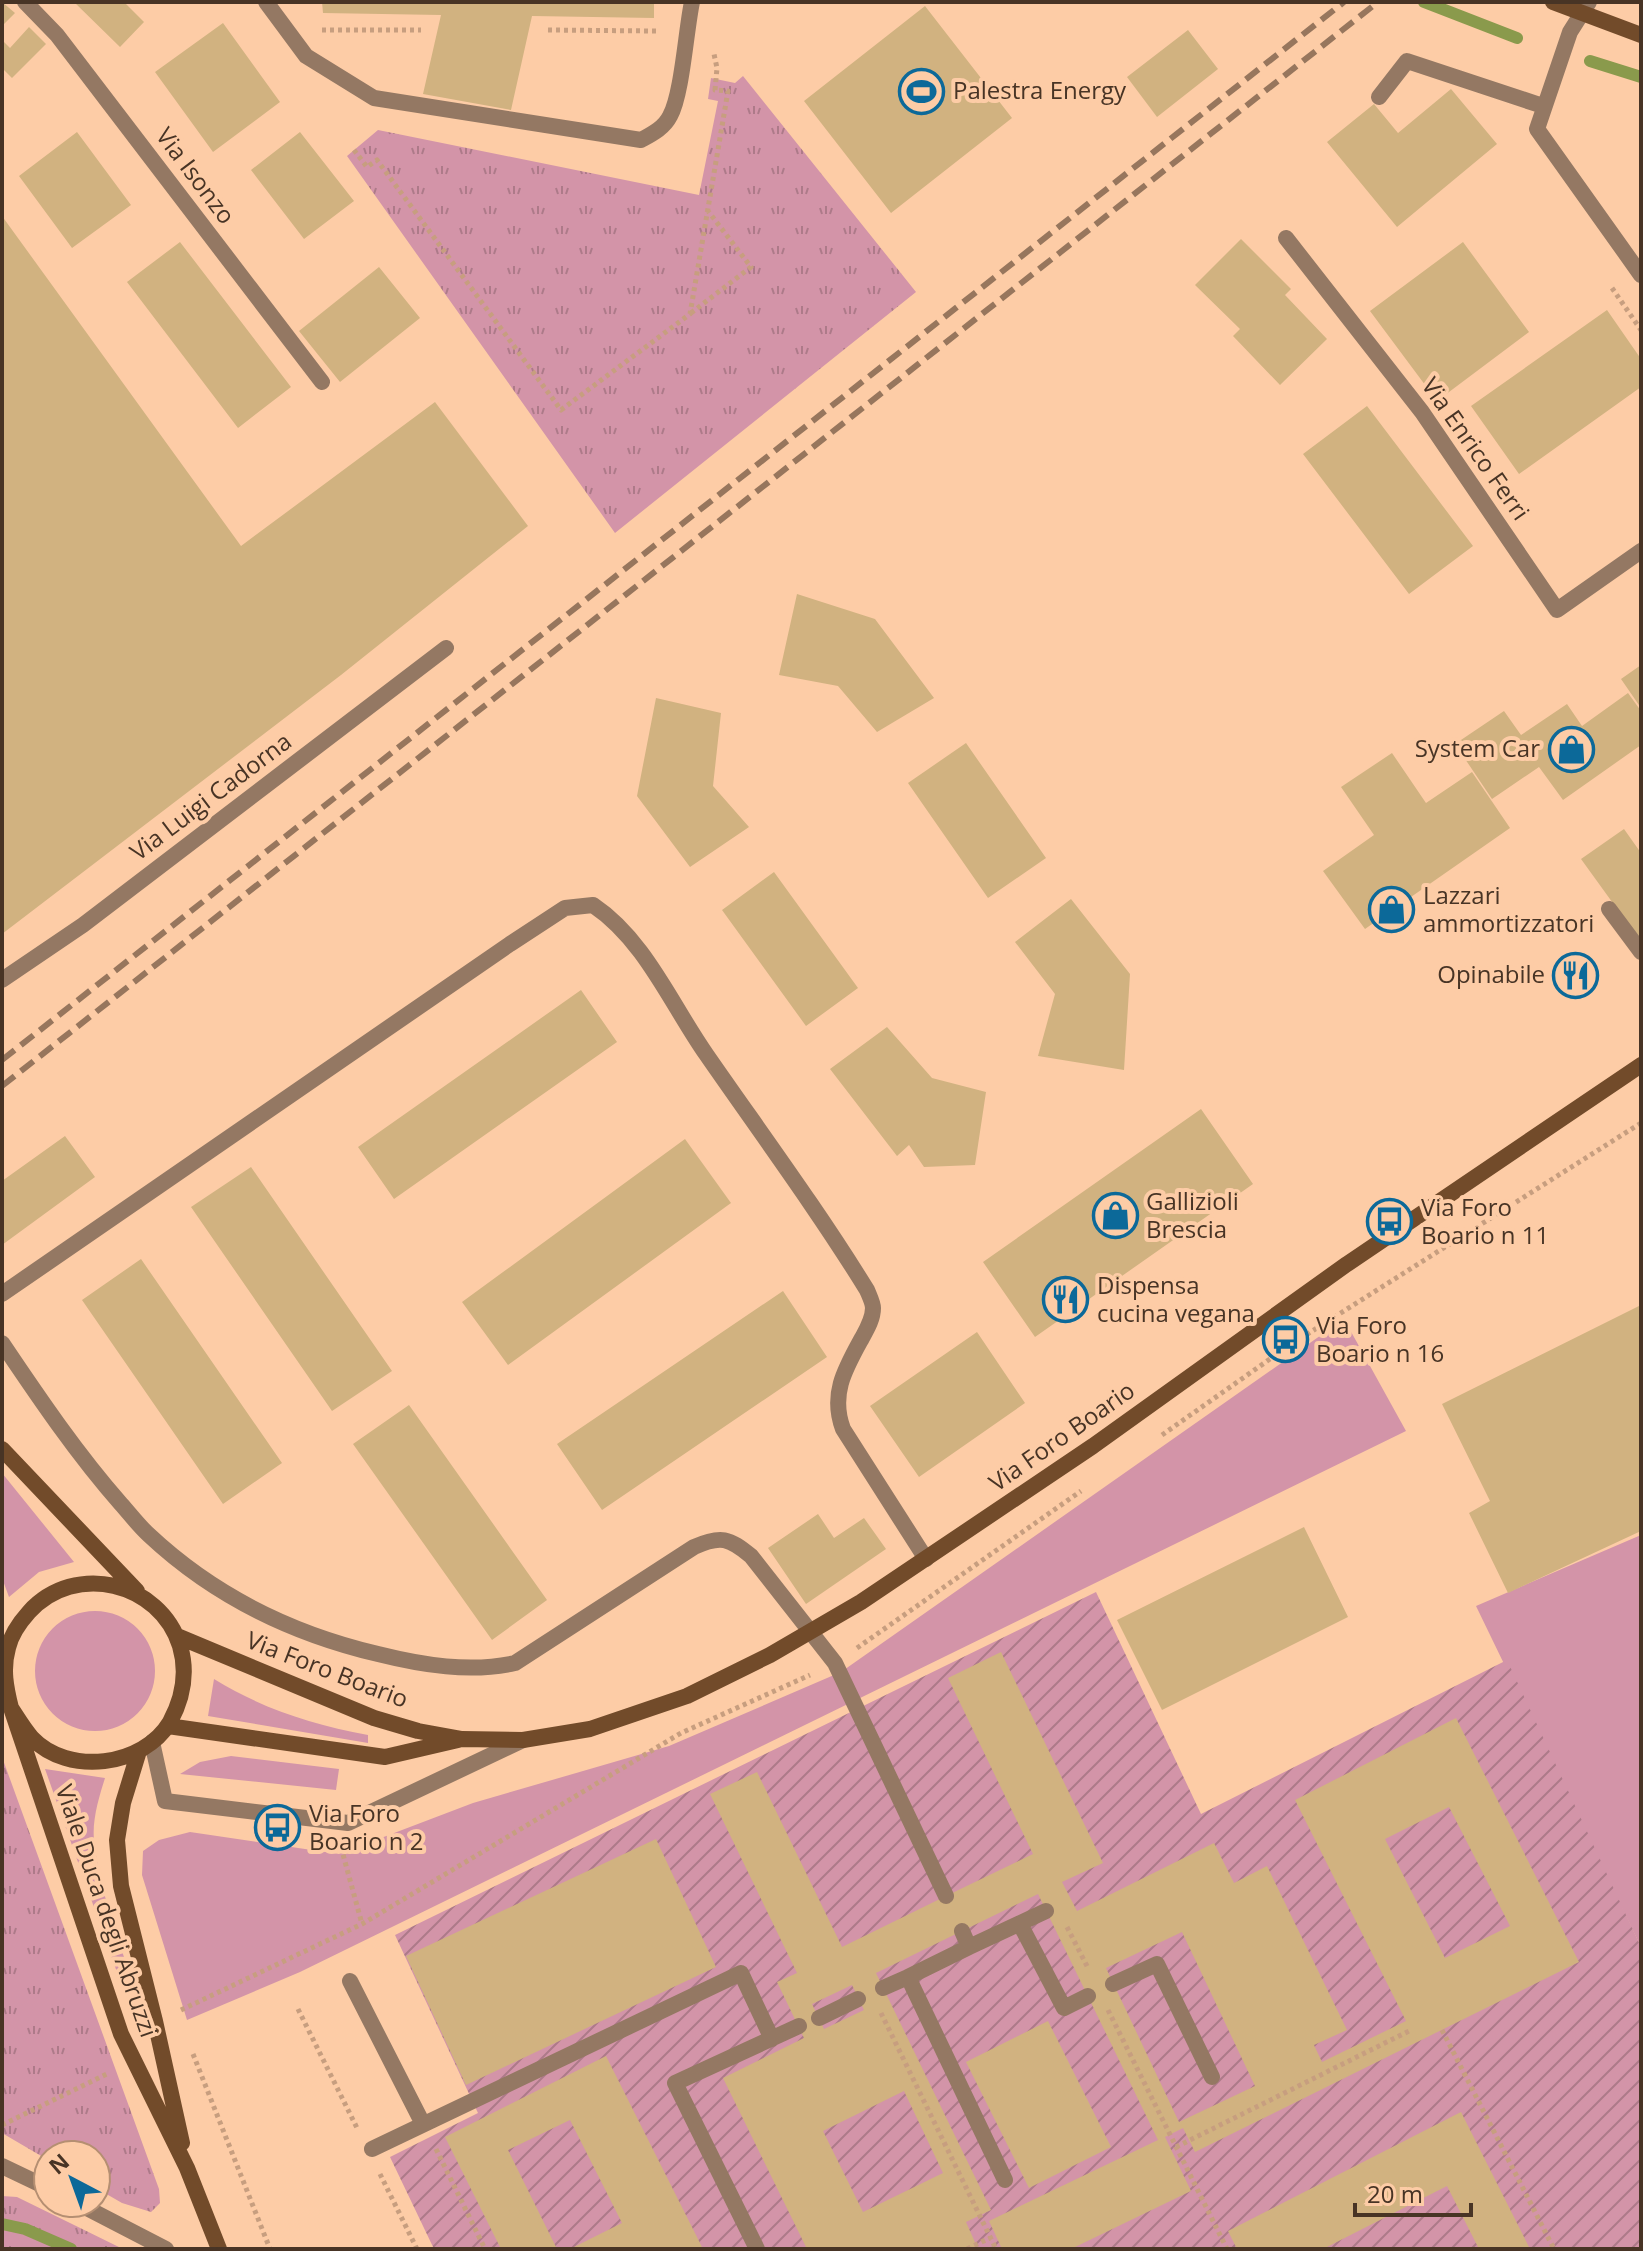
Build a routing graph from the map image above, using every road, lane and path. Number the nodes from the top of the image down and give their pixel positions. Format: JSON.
{"nodes":[{"id":1,"x":25,"y":2,"type":"edge"},
{"id":2,"x":266,"y":2,"type":"edge"},
{"id":3,"x":692,"y":2,"type":"edge"},
{"id":4,"x":1553,"y":2,"type":"edge"},
{"id":5,"x":1589,"y":2,"type":"edge"},
{"id":6,"x":421,"y":30,"type":"dead end"},
{"id":7,"x":548,"y":30,"type":"dead end"},
{"id":8,"x":656,"y":31,"type":"dead end"},
{"id":9,"x":1641,"y":35,"type":"edge"},
{"id":10,"x":711,"y":45,"type":"dead end"},
{"id":11,"x":306,"y":56,"type":"junction"},
{"id":12,"x":1379,"y":97,"type":"dead end"},
{"id":13,"x":1543,"y":106,"type":"junction"},
{"id":14,"x":354,"y":150,"type":"dead end"},
{"id":15,"x":707,"y":210,"type":"junction"},
{"id":16,"x":1286,"y":238,"type":"dead end"},
{"id":17,"x":1641,"y":275,"type":"edge"},
{"id":18,"x":690,"y":314,"type":"junction"},
{"id":19,"x":322,"y":382,"type":"dead end"},
{"id":20,"x":1641,"y":551,"type":"edge"},
{"id":21,"x":446,"y":648,"type":"dead end"},
{"id":22,"x":1609,"y":909,"type":"dead end"},
{"id":23,"x":1641,"y":952,"type":"edge"},
{"id":24,"x":2,"y":980,"type":"edge"},
{"id":25,"x":1641,"y":1065,"type":"edge"},
{"id":26,"x":1641,"y":1123,"type":"edge"},
{"id":27,"x":2,"y":1294,"type":"edge"},
{"id":28,"x":2,"y":1343,"type":"edge"},
{"id":29,"x":1158,"y":1438,"type":"dead end"},
{"id":30,"x":2,"y":1449,"type":"edge"},
{"id":31,"x":1093,"y":1483,"type":"dead end"},
{"id":32,"x":926,"y":1559,"type":"junction"},
{"id":33,"x":140,"y":1595,"type":"junction"},
{"id":34,"x":812,"y":1631,"type":"junction"},
{"id":35,"x":177,"y":1636,"type":"junction"},
{"id":36,"x":5,"y":1639,"type":"edge"},
{"id":37,"x":835,"y":1663,"type":"junction"},
{"id":38,"x":11,"y":1708,"type":"junction"},
{"id":39,"x":168,"y":1726,"type":"junction"},
{"id":40,"x":462,"y":1739,"type":"junction"},
{"id":41,"x":523,"y":1740,"type":"junction"},
{"id":42,"x":145,"y":1746,"type":"junction"},
{"id":43,"x":339,"y":1842,"type":"dead end"},
{"id":44,"x":946,"y":1896,"type":"dead end"},
{"id":45,"x":1046,"y":1911,"type":"dead end"},
{"id":46,"x":1064,"y":1920,"type":"dead end"},
{"id":47,"x":362,"y":1924,"type":"junction"},
{"id":48,"x":1020,"y":1924,"type":"junction"},
{"id":49,"x":962,"y":1931,"type":"dead end"},
{"id":50,"x":969,"y":1947,"type":"junction"},
{"id":51,"x":908,"y":1977,"type":"junction"},
{"id":52,"x":1092,"y":1977,"type":"dead end"},
{"id":53,"x":350,"y":1981,"type":"dead end"},
{"id":54,"x":1113,"y":1984,"type":"dead end"},
{"id":55,"x":883,"y":1988,"type":"dead end"},
{"id":56,"x":1088,"y":1996,"type":"dead end"},
{"id":57,"x":858,"y":1999,"type":"dead end"},
{"id":58,"x":1106,"y":2006,"type":"dead end"},
{"id":59,"x":878,"y":2007,"type":"dead end"},
{"id":60,"x":177,"y":2012,"type":"dead end"},
{"id":61,"x":819,"y":2018,"type":"dead end"},
{"id":62,"x":799,"y":2026,"type":"dead end"},
{"id":63,"x":1411,"y":2030,"type":"dead end"},
{"id":64,"x":1442,"y":2030,"type":"dead end"},
{"id":65,"x":772,"y":2039,"type":"junction"},
{"id":66,"x":188,"y":2041,"type":"dead end"},
{"id":67,"x":115,"y":2070,"type":"dead end"},
{"id":68,"x":1212,"y":2077,"type":"dead end"},
{"id":69,"x":423,"y":2124,"type":"junction"},
{"id":70,"x":2,"y":2125,"type":"edge"},
{"id":71,"x":1176,"y":2147,"type":"junction"},
{"id":72,"x":372,"y":2149,"type":"dead end"},
{"id":73,"x":2,"y":2166,"type":"edge"},
{"id":74,"x":187,"y":2168,"type":"junction"},
{"id":75,"x":32,"y":2180,"type":"edge"},
{"id":76,"x":1005,"y":2180,"type":"dead end"},
{"id":77,"x":108,"y":2219,"type":"edge"},
{"id":78,"x":990,"y":2238,"type":"junction"},
{"id":79,"x":166,"y":2249,"type":"edge"},
{"id":80,"x":219,"y":2249,"type":"edge"},
{"id":81,"x":270,"y":2249,"type":"edge"},
{"id":82,"x":485,"y":2249,"type":"edge"},
{"id":83,"x":757,"y":2249,"type":"edge"},
{"id":84,"x":967,"y":2249,"type":"edge"},
{"id":85,"x":996,"y":2249,"type":"edge"},
{"id":86,"x":1227,"y":2249,"type":"edge"},
{"id":87,"x":1554,"y":2249,"type":"edge"}],
"edges":[{"from":1,"to":19,"type":"street","name":"Via Isonzo"},
{"from":2,"to":11,"type":"street"},
{"from":3,"to":11,"type":"street"},
{"from":4,"to":9,"type":"main road"},
{"from":5,"to":13,"type":"street"},
{"from":6,"to":11,"type":"path"},
{"from":7,"to":8,"type":"path"},
{"from":10,"to":15,"type":"path"},
{"from":12,"to":13,"type":"street"},
{"from":13,"to":17,"type":"street"},
{"from":14,"to":18,"type":"path"},
{"from":15,"to":18,"type":"path"},
{"from":15,"to":18,"type":"path"},
{"from":16,"to":20,"type":"street","name":"Via Enrico Ferri"},
{"from":21,"to":24,"type":"street","name":"Via Luigi Cadorna"},
{"from":22,"to":23,"type":"street"},
{"from":25,"to":32,"type":"main road","name":"Via Foro Boario"},
{"from":26,"to":29,"type":"path"},
{"from":27,"to":32,"type":"street"},
{"from":28,"to":34,"type":"street"},
{"from":30,"to":33,"type":"main road"},
{"from":31,"to":37,"type":"path"},
{"from":32,"to":34,"type":"main road","name":"Via Foro Boario"},
{"from":33,"to":35,"type":"main road","name":"Viale Duca degli Abruzzi"},
{"from":33,"to":36,"type":"main road","name":"Viale Duca degli Abruzzi"},
{"from":34,"to":37,"type":"street"},
{"from":34,"to":41,"type":"main road","name":"Via Foro Boario"},
{"from":35,"to":39,"type":"main road","name":"Viale Duca degli Abruzzi"},
{"from":35,"to":40,"type":"main road","name":"Via Foro Boario"},
{"from":36,"to":38,"type":"main road","name":"Viale Duca degli Abruzzi"},
{"from":37,"to":44,"type":"street"},
{"from":37,"to":47,"type":"path"},
{"from":38,"to":42,"type":"main road","name":"Viale Duca degli Abruzzi"},
{"from":38,"to":74,"type":"main road","name":"Viale Duca degli Abruzzi"},
{"from":39,"to":40,"type":"main road","name":"Via Foro Boario"},
{"from":39,"to":42,"type":"main road","name":"Viale Duca degli Abruzzi"},
{"from":40,"to":41,"type":"main road","name":"Via Foro Boario"},
{"from":41,"to":42,"type":"street"},
{"from":42,"to":74,"type":"main road","name":"Viale Duca degli Abruzzi"},
{"from":43,"to":47,"type":"path"},
{"from":45,"to":48,"type":"street"},
{"from":46,"to":52,"type":"path"},
{"from":47,"to":60,"type":"path"},
{"from":48,"to":50,"type":"street"},
{"from":48,"to":56,"type":"street"},
{"from":49,"to":50,"type":"street"},
{"from":50,"to":51,"type":"street"},
{"from":51,"to":55,"type":"street"},
{"from":51,"to":76,"type":"street"},
{"from":53,"to":69,"type":"street"},
{"from":54,"to":68,"type":"street"},
{"from":57,"to":61,"type":"street"},
{"from":58,"to":71,"type":"path"},
{"from":59,"to":78,"type":"path"},
{"from":62,"to":65,"type":"street"},
{"from":63,"to":71,"type":"path"},
{"from":64,"to":87,"type":"path"},
{"from":65,"to":69,"type":"street"},
{"from":65,"to":83,"type":"street"},
{"from":66,"to":81,"type":"path"},
{"from":67,"to":70,"type":"path"},
{"from":69,"to":72,"type":"street"},
{"from":69,"to":82,"type":"path"},
{"from":71,"to":86,"type":"path"},
{"from":73,"to":75,"type":"street"},
{"from":74,"to":80,"type":"main road","name":"Viale Duca degli Abruzzi"},
{"from":77,"to":79,"type":"street"},
{"from":78,"to":84,"type":"path"},
{"from":78,"to":85,"type":"path"}]}
